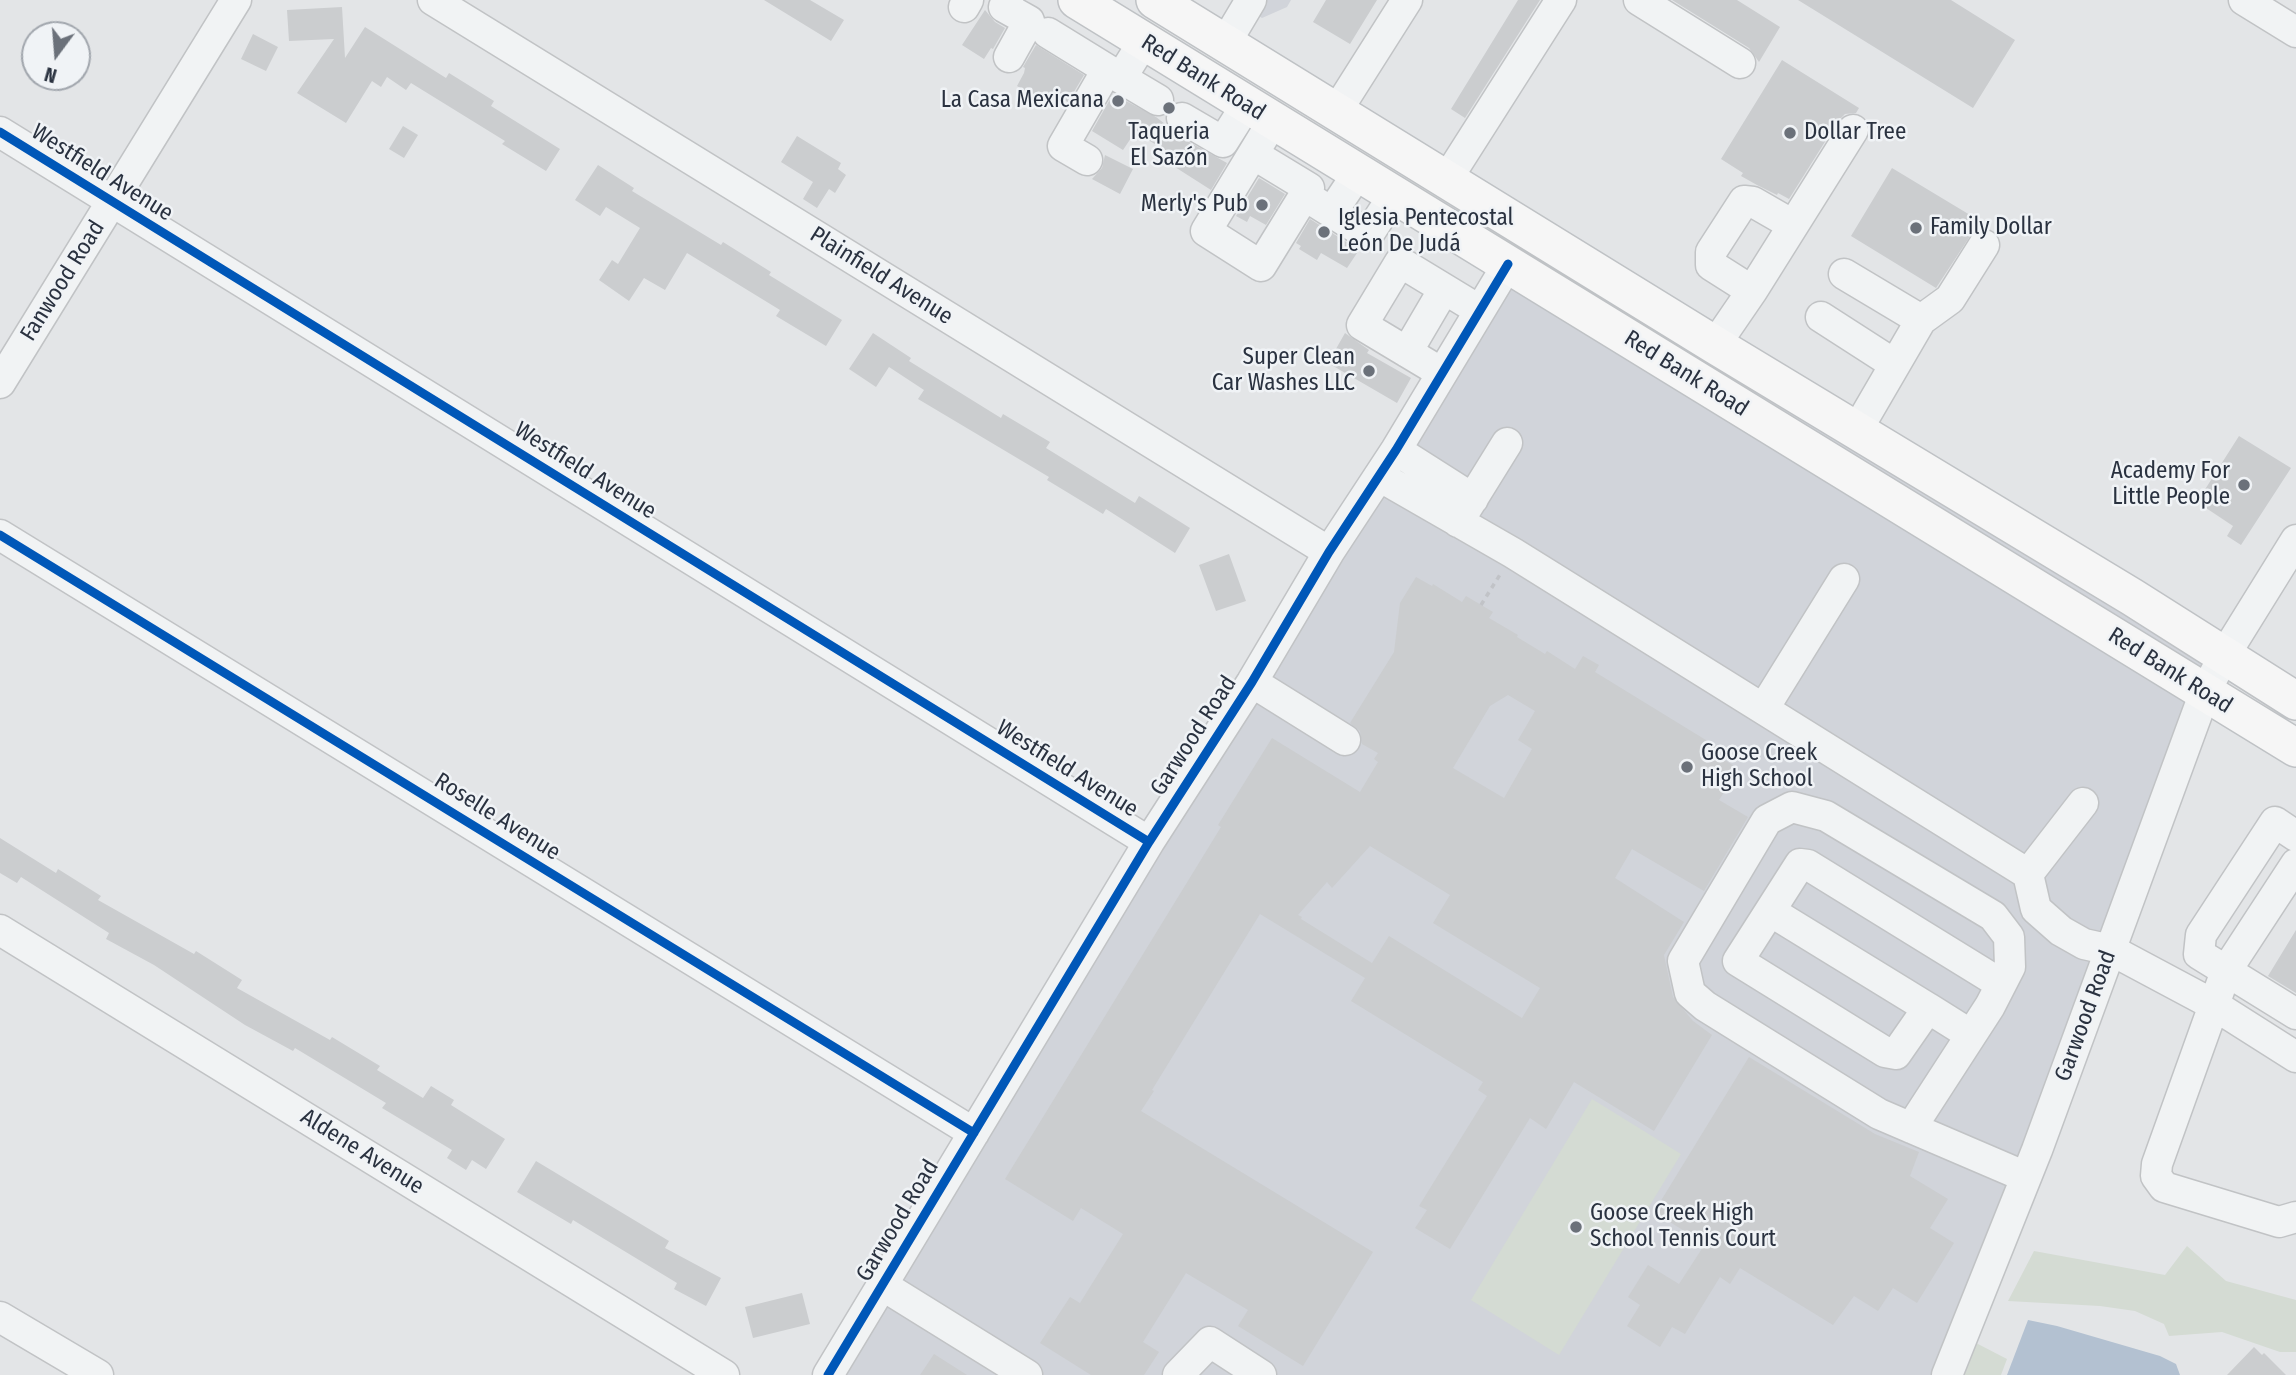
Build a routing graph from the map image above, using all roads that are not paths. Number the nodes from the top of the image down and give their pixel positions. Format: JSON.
{"nodes":[{"id":1,"x":236,"y":0,"type":"edge"},
{"id":2,"x":433,"y":0,"type":"edge"},
{"id":3,"x":1077,"y":0,"type":"edge"},
{"id":4,"x":1155,"y":0,"type":"edge"},
{"id":5,"x":1251,"y":0,"type":"edge"},
{"id":6,"x":1408,"y":0,"type":"edge"},
{"id":7,"x":1560,"y":0,"type":"edge"},
{"id":8,"x":1639,"y":0,"type":"edge"},
{"id":9,"x":2244,"y":0,"type":"edge"},
{"id":10,"x":1002,"y":2,"type":"edge"},
{"id":11,"x":2296,"y":32,"type":"edge"},
{"id":12,"x":1048,"y":33,"type":"dead end"},
{"id":13,"x":1144,"y":41,"type":"junction"},
{"id":14,"x":1226,"y":42,"type":"junction"},
{"id":15,"x":1009,"y":57,"type":"dead end"},
{"id":16,"x":1740,"y":63,"type":"dead end"},
{"id":17,"x":1114,"y":74,"type":"junction"},
{"id":18,"x":1158,"y":100,"type":"dead end"},
{"id":19,"x":1260,"y":112,"type":"junction"},
{"id":20,"x":1336,"y":112,"type":"junction"},
{"id":21,"x":1182,"y":118,"type":"dead end"},
{"id":22,"x":1853,"y":130,"type":"dead end"},
{"id":23,"x":0,"y":132,"type":"edge"},
{"id":24,"x":1237,"y":149,"type":"junction"},
{"id":25,"x":1087,"y":160,"type":"dead end"},
{"id":26,"x":1447,"y":179,"type":"junction"},
{"id":27,"x":1377,"y":184,"type":"junction"},
{"id":28,"x":1304,"y":195,"type":"junction"},
{"id":29,"x":113,"y":202,"type":"junction"},
{"id":30,"x":1332,"y":212,"type":"junction"},
{"id":31,"x":1793,"y":225,"type":"junction"},
{"id":32,"x":1984,"y":244,"type":"dead end"},
{"id":33,"x":1571,"y":256,"type":"junction"},
{"id":34,"x":1508,"y":264,"type":"junction"},
{"id":35,"x":1844,"y":274,"type":"dead end"},
{"id":36,"x":1444,"y":289,"type":"junction"},
{"id":37,"x":1752,"y":291,"type":"junction"},
{"id":38,"x":1479,"y":310,"type":"junction"},
{"id":39,"x":1821,"y":317,"type":"dead end"},
{"id":40,"x":1921,"y":320,"type":"junction"},
{"id":41,"x":1715,"y":345,"type":"junction"},
{"id":42,"x":1407,"y":352,"type":"junction"},
{"id":43,"x":1894,"y":364,"type":"junction"},
{"id":44,"x":1442,"y":373,"type":"junction"},
{"id":45,"x":0,"y":383,"type":"edge"},
{"id":46,"x":1857,"y":430,"type":"junction"},
{"id":47,"x":1507,"y":443,"type":"dead end"},
{"id":48,"x":1396,"y":450,"type":"junction"},
{"id":49,"x":1379,"y":476,"type":"junction"},
{"id":50,"x":1465,"y":510,"type":"junction"},
{"id":51,"x":0,"y":535,"type":"edge"},
{"id":52,"x":2296,"y":540,"type":"edge"},
{"id":53,"x":1329,"y":552,"type":"junction"},
{"id":54,"x":1844,"y":579,"type":"dead end"},
{"id":55,"x":2224,"y":656,"type":"junction"},
{"id":56,"x":1252,"y":682,"type":"junction"},
{"id":57,"x":2205,"y":692,"type":"junction"},
{"id":58,"x":2296,"y":701,"type":"edge"},
{"id":59,"x":1764,"y":708,"type":"junction"},
{"id":60,"x":1345,"y":740,"type":"dead end"},
{"id":61,"x":2296,"y":748,"type":"edge"},
{"id":62,"x":2083,"y":803,"type":"dead end"},
{"id":63,"x":2296,"y":836,"type":"edge"},
{"id":64,"x":1149,"y":842,"type":"junction"},
{"id":65,"x":2296,"y":864,"type":"edge"},
{"id":66,"x":2028,"y":874,"type":"junction"},
{"id":67,"x":1770,"y":911,"type":"junction"},
{"id":68,"x":0,"y":930,"type":"edge"},
{"id":69,"x":2111,"y":950,"type":"junction"},
{"id":70,"x":2226,"y":971,"type":"junction"},
{"id":71,"x":2001,"y":984,"type":"junction"},
{"id":72,"x":2214,"y":1005,"type":"junction"},
{"id":73,"x":1928,"y":1008,"type":"junction"},
{"id":74,"x":2296,"y":1014,"type":"edge"},
{"id":75,"x":1971,"y":1035,"type":"junction"},
{"id":76,"x":2296,"y":1057,"type":"edge"},
{"id":77,"x":1911,"y":1128,"type":"junction"},
{"id":78,"x":974,"y":1133,"type":"junction"},
{"id":79,"x":2026,"y":1177,"type":"junction"},
{"id":80,"x":2296,"y":1217,"type":"edge"},
{"id":81,"x":882,"y":1285,"type":"junction"},
{"id":82,"x":0,"y":1317,"type":"edge"},
{"id":83,"x":98,"y":1375,"type":"edge"},
{"id":84,"x":724,"y":1375,"type":"edge"},
{"id":85,"x":828,"y":1375,"type":"edge"},
{"id":86,"x":1027,"y":1375,"type":"edge"},
{"id":87,"x":1178,"y":1375,"type":"edge"},
{"id":88,"x":1261,"y":1375,"type":"edge"},
{"id":89,"x":1947,"y":1375,"type":"edge"}],
"edges":[{"from":1,"to":29,"type":"street","name":"Fanwood Road"},
{"from":2,"to":53,"type":"street","name":"Plainfield Avenue"},
{"from":3,"to":13,"type":"main road","name":"Red Bank Road"},
{"from":4,"to":14,"type":"main road","name":"Red Bank Road"},
{"from":5,"to":14,"type":"street"},
{"from":6,"to":20,"type":"street"},
{"from":7,"to":26,"type":"street"},
{"from":8,"to":16,"type":"street"},
{"from":9,"to":11,"type":"street"},
{"from":10,"to":15,"type":"street"},
{"from":12,"to":17,"type":"street"},
{"from":13,"to":17,"type":"street"},
{"from":13,"to":19,"type":"main road","name":"Red Bank Road"},
{"from":14,"to":20,"type":"main road","name":"Red Bank Road"},
{"from":17,"to":18,"type":"street"},
{"from":17,"to":25,"type":"street"},
{"from":19,"to":24,"type":"street"},
{"from":19,"to":27,"type":"main road","name":"Red Bank Road"},
{"from":20,"to":26,"type":"main road","name":"Red Bank Road"},
{"from":21,"to":24,"type":"street"},
{"from":22,"to":31,"type":"street"},
{"from":23,"to":29,"type":"street","name":"Westfield Avenue"},
{"from":24,"to":28,"type":"street"},
{"from":24,"to":28,"type":"street"},
{"from":26,"to":27,"type":"main road"},
{"from":26,"to":33,"type":"main road","name":"Red Bank Road"},
{"from":27,"to":30,"type":"street"},
{"from":27,"to":30,"type":"street"},
{"from":27,"to":34,"type":"main road","name":"Red Bank Road"},
{"from":28,"to":30,"type":"street"},
{"from":29,"to":45,"type":"street","name":"Fanwood Road"},
{"from":29,"to":64,"type":"street","name":"Westfield Avenue"},
{"from":31,"to":37,"type":"street"},
{"from":31,"to":37,"type":"street"},
{"from":32,"to":40,"type":"street"},
{"from":33,"to":34,"type":"main road"},
{"from":33,"to":41,"type":"main road","name":"Red Bank Road"},
{"from":34,"to":38,"type":"street","name":"Garwood Road"},
{"from":34,"to":57,"type":"main road","name":"Red Bank Road"},
{"from":35,"to":40,"type":"street"},
{"from":36,"to":38,"type":"street"},
{"from":36,"to":42,"type":"street"},
{"from":36,"to":42,"type":"street"},
{"from":37,"to":41,"type":"street"},
{"from":38,"to":44,"type":"street","name":"Garwood Road"},
{"from":39,"to":43,"type":"street"},
{"from":40,"to":43,"type":"street"},
{"from":41,"to":46,"type":"main road","name":"Red Bank Road"},
{"from":42,"to":44,"type":"street"},
{"from":43,"to":46,"type":"street"},
{"from":44,"to":48,"type":"street","name":"Garwood Road"},
{"from":46,"to":55,"type":"main road","name":"Red Bank Road"},
{"from":47,"to":50,"type":"street"},
{"from":48,"to":49,"type":"street","name":"Garwood Road"},
{"from":48,"to":50,"type":"street"},
{"from":49,"to":50,"type":"street"},
{"from":49,"to":53,"type":"street","name":"Garwood Road"},
{"from":50,"to":59,"type":"street"},
{"from":51,"to":78,"type":"street","name":"Roselle Avenue"},
{"from":52,"to":55,"type":"street","name":"Garwood Road"},
{"from":53,"to":56,"type":"street","name":"Garwood Road"},
{"from":54,"to":59,"type":"street"},
{"from":55,"to":57,"type":"street","name":"Garwood Road"},
{"from":55,"to":58,"type":"main road","name":"Red Bank Road"},
{"from":56,"to":60,"type":"street"},
{"from":56,"to":64,"type":"street","name":"Garwood Road"},
{"from":57,"to":61,"type":"main road","name":"Red Bank Road"},
{"from":57,"to":69,"type":"street","name":"Garwood Road"},
{"from":59,"to":66,"type":"street"},
{"from":62,"to":66,"type":"street"},
{"from":63,"to":70,"type":"street"},
{"from":64,"to":78,"type":"street","name":"Garwood Road"},
{"from":65,"to":70,"type":"street"},
{"from":66,"to":69,"type":"street"},
{"from":67,"to":71,"type":"street"},
{"from":67,"to":73,"type":"street"},
{"from":67,"to":73,"type":"street"},
{"from":68,"to":84,"type":"street","name":"Aldene Avenue"},
{"from":69,"to":72,"type":"street"},
{"from":69,"to":79,"type":"street","name":"Garwood Road"},
{"from":70,"to":72,"type":"street"},
{"from":70,"to":74,"type":"street"},
{"from":71,"to":75,"type":"street"},
{"from":71,"to":77,"type":"street"},
{"from":72,"to":76,"type":"street"},
{"from":72,"to":80,"type":"street"},
{"from":73,"to":75,"type":"street"},
{"from":75,"to":77,"type":"street"},
{"from":77,"to":79,"type":"street"},
{"from":78,"to":81,"type":"street","name":"Garwood Road"},
{"from":79,"to":89,"type":"street","name":"Garwood Road"},
{"from":81,"to":85,"type":"street","name":"Garwood Road"},
{"from":81,"to":86,"type":"street"},
{"from":82,"to":83,"type":"street"},
{"from":87,"to":88,"type":"street"}]}
